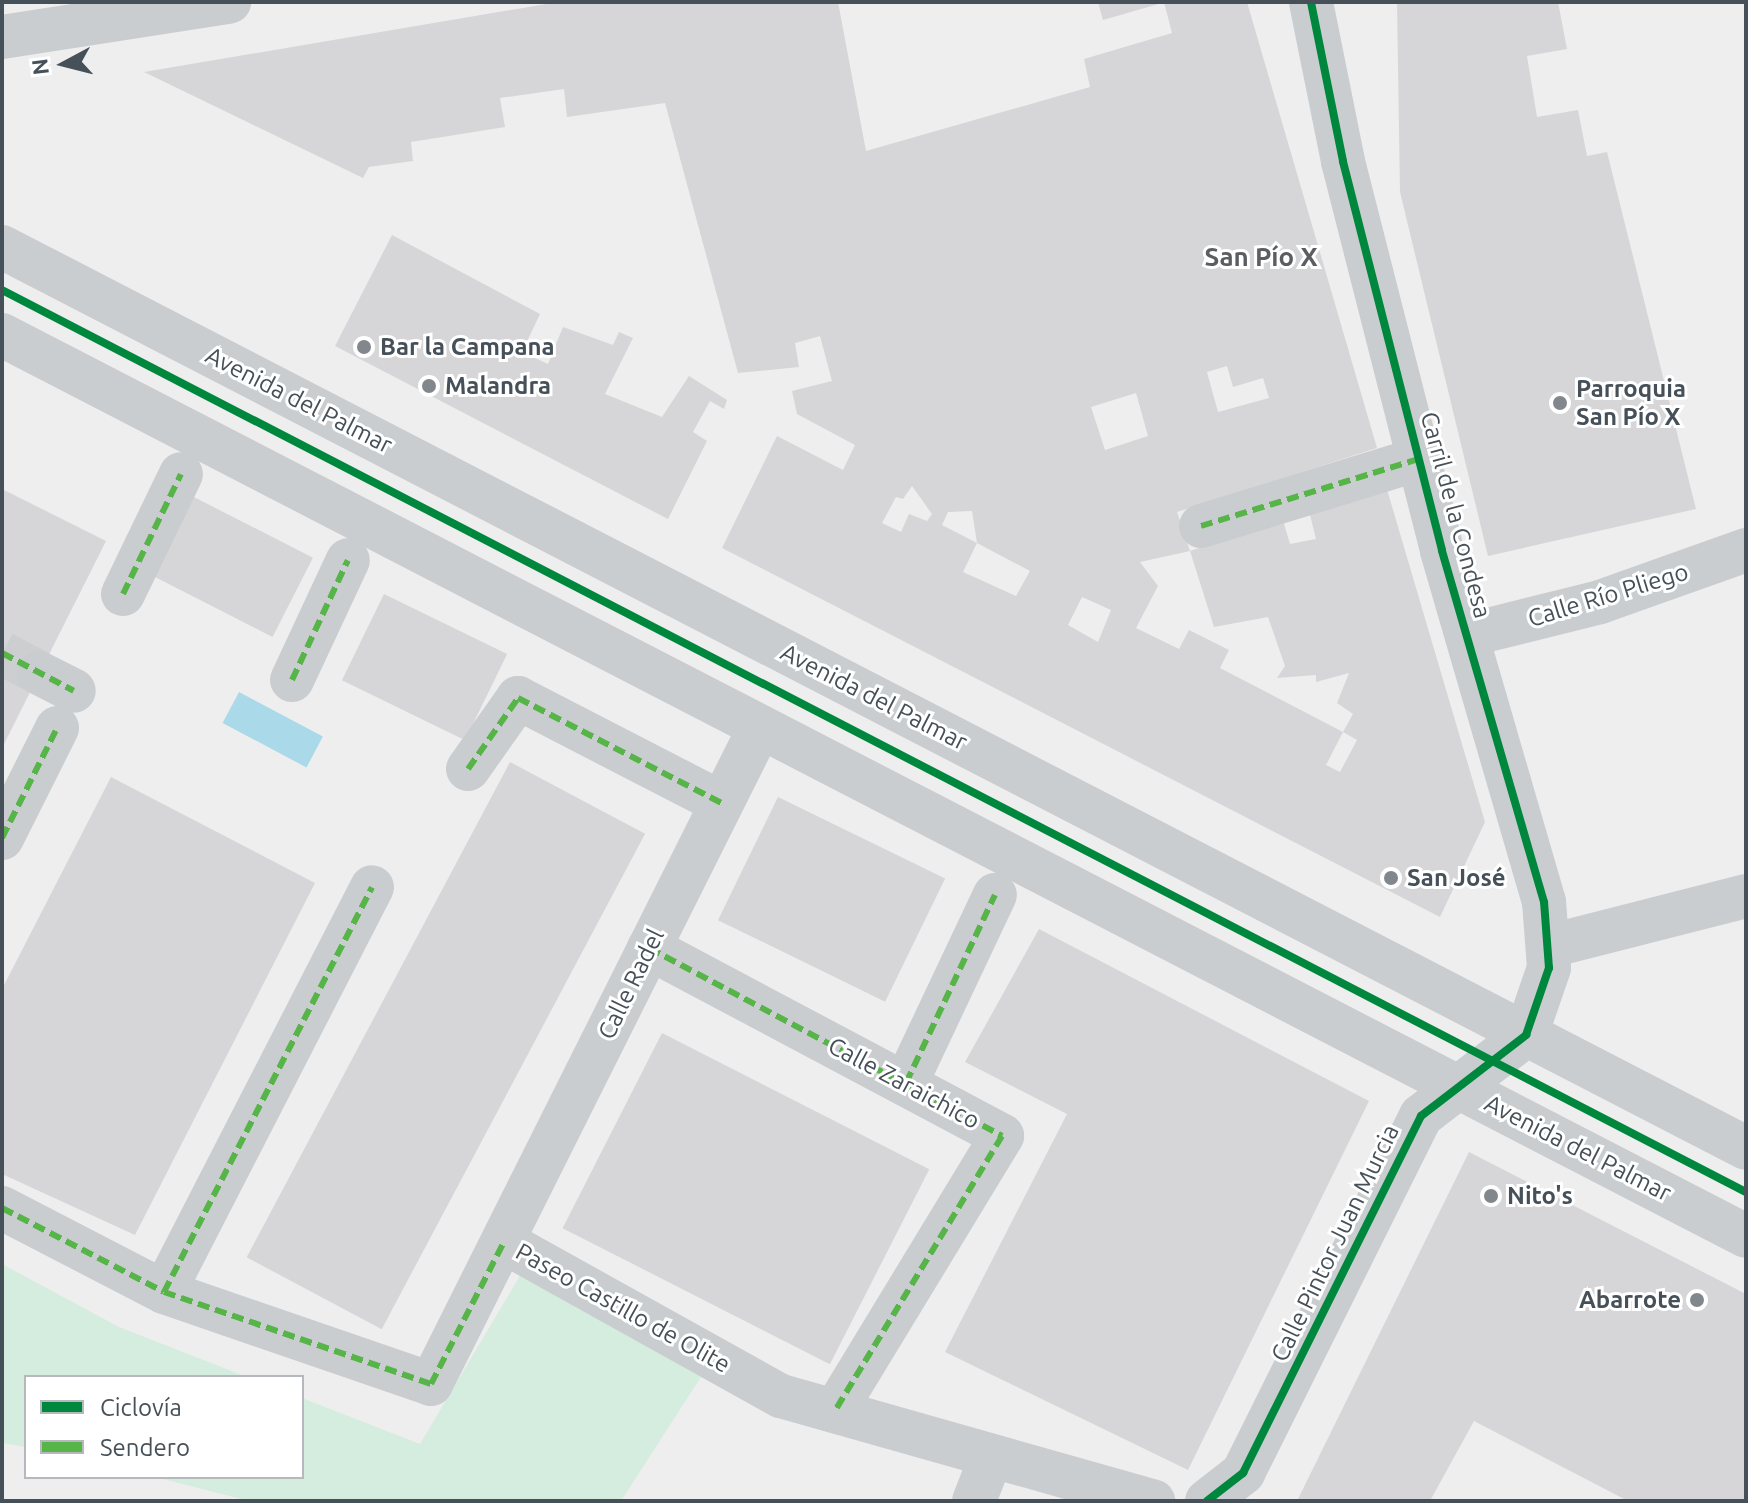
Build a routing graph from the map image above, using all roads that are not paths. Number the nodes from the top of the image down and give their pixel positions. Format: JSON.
{"nodes":[{"id":1,"x":229,"y":2,"type":"edge"},
{"id":2,"x":1311,"y":2,"type":"edge"},
{"id":3,"x":1338,"y":2,"type":"edge"},
{"id":4,"x":2,"y":37,"type":"edge"},
{"id":5,"x":1343,"y":161,"type":"junction"},
{"id":6,"x":2,"y":247,"type":"edge"},
{"id":7,"x":2,"y":335,"type":"edge"},
{"id":8,"x":1419,"y":459,"type":"junction"},
{"id":9,"x":181,"y":474,"type":"dead end"},
{"id":10,"x":1201,"y":526,"type":"dead end"},
{"id":11,"x":1746,"y":550,"type":"edge"},
{"id":12,"x":348,"y":560,"type":"dead end"},
{"id":13,"x":123,"y":594,"type":"dead end"},
{"id":14,"x":1468,"y":635,"type":"junction"},
{"id":15,"x":292,"y":680,"type":"dead end"},
{"id":16,"x":57,"y":697,"type":"dead end"},
{"id":17,"x":760,"y":727,"type":"junction"},
{"id":18,"x":468,"y":769,"type":"dead end"},
{"id":19,"x":721,"y":803,"type":"junction"},
{"id":20,"x":2,"y":838,"type":"edge"},
{"id":21,"x":372,"y":887,"type":"dead end"},
{"id":22,"x":995,"y":895,"type":"dead end"},
{"id":23,"x":1746,"y":896,"type":"edge"},
{"id":24,"x":1550,"y":946,"type":"junction"},
{"id":25,"x":649,"y":948,"type":"junction"},
{"id":26,"x":1526,"y":1035,"type":"junction"},
{"id":27,"x":906,"y":1083,"type":"junction"},
{"id":28,"x":1459,"y":1086,"type":"junction"},
{"id":29,"x":1746,"y":1148,"type":"edge"},
{"id":30,"x":2,"y":1208,"type":"edge"},
{"id":31,"x":1746,"y":1236,"type":"edge"},
{"id":32,"x":504,"y":1242,"type":"junction"},
{"id":33,"x":164,"y":1292,"type":"junction"},
{"id":34,"x":835,"y":1411,"type":"junction"},
{"id":35,"x":990,"y":1460,"type":"junction"},
{"id":36,"x":1212,"y":1500,"type":"edge"},
{"id":37,"x":974,"y":1501,"type":"edge"},
{"id":38,"x":1153,"y":1501,"type":"edge"}],
"edges":[{"from":1,"to":4,"type":"street"},
{"from":2,"to":5,"type":"street","name":"Carril de la Condesa"},
{"from":3,"to":5,"type":"street","name":"Carril de la Condesa"},
{"from":5,"to":8,"type":"street","name":"Carril de la Condesa"},
{"from":6,"to":26,"type":"main road","name":"Avenida del Palmar"},
{"from":7,"to":17,"type":"main road","name":"Avenida del Palmar"},
{"from":8,"to":10,"type":"street"},
{"from":8,"to":14,"type":"street","name":"Carril de la Condesa"},
{"from":9,"to":13,"type":"street"},
{"from":11,"to":14,"type":"street","name":"Calle Río Pliego"},
{"from":12,"to":15,"type":"street"},
{"from":14,"to":24,"type":"street","name":"Carril de la Condesa"},
{"from":16,"to":20,"type":"street"},
{"from":17,"to":19,"type":"street","name":"Calle Radel"},
{"from":17,"to":28,"type":"main road","name":"Avenida del Palmar"},
{"from":18,"to":19,"type":"street"},
{"from":19,"to":25,"type":"street","name":"Calle Radel"},
{"from":21,"to":33,"type":"street"},
{"from":22,"to":27,"type":"street"},
{"from":23,"to":24,"type":"street"},
{"from":24,"to":26,"type":"street","name":"Carril de la Condesa"},
{"from":25,"to":27,"type":"street","name":"Calle Zaraichico"},
{"from":25,"to":32,"type":"street","name":"Calle Radel"},
{"from":26,"to":28,"type":"street","name":"Calle Pintor Juan Murcia"},
{"from":26,"to":29,"type":"main road","name":"Avenida del Palmar"},
{"from":27,"to":34,"type":"street","name":"Calle Zaraichico"},
{"from":28,"to":31,"type":"main road","name":"Avenida del Palmar"},
{"from":28,"to":36,"type":"street","name":"Calle Pintor Juan Murcia"},
{"from":30,"to":33,"type":"street","name":"Paseo Castillo de Olite"},
{"from":32,"to":33,"type":"street","name":"Paseo Castillo de Olite"},
{"from":32,"to":34,"type":"street","name":"Paseo Castillo de Olite"},
{"from":34,"to":35,"type":"street","name":"Paseo Castillo de Olite"},
{"from":35,"to":37,"type":"street"},
{"from":35,"to":38,"type":"street","name":"Paseo Castillo de Olite"}]}
